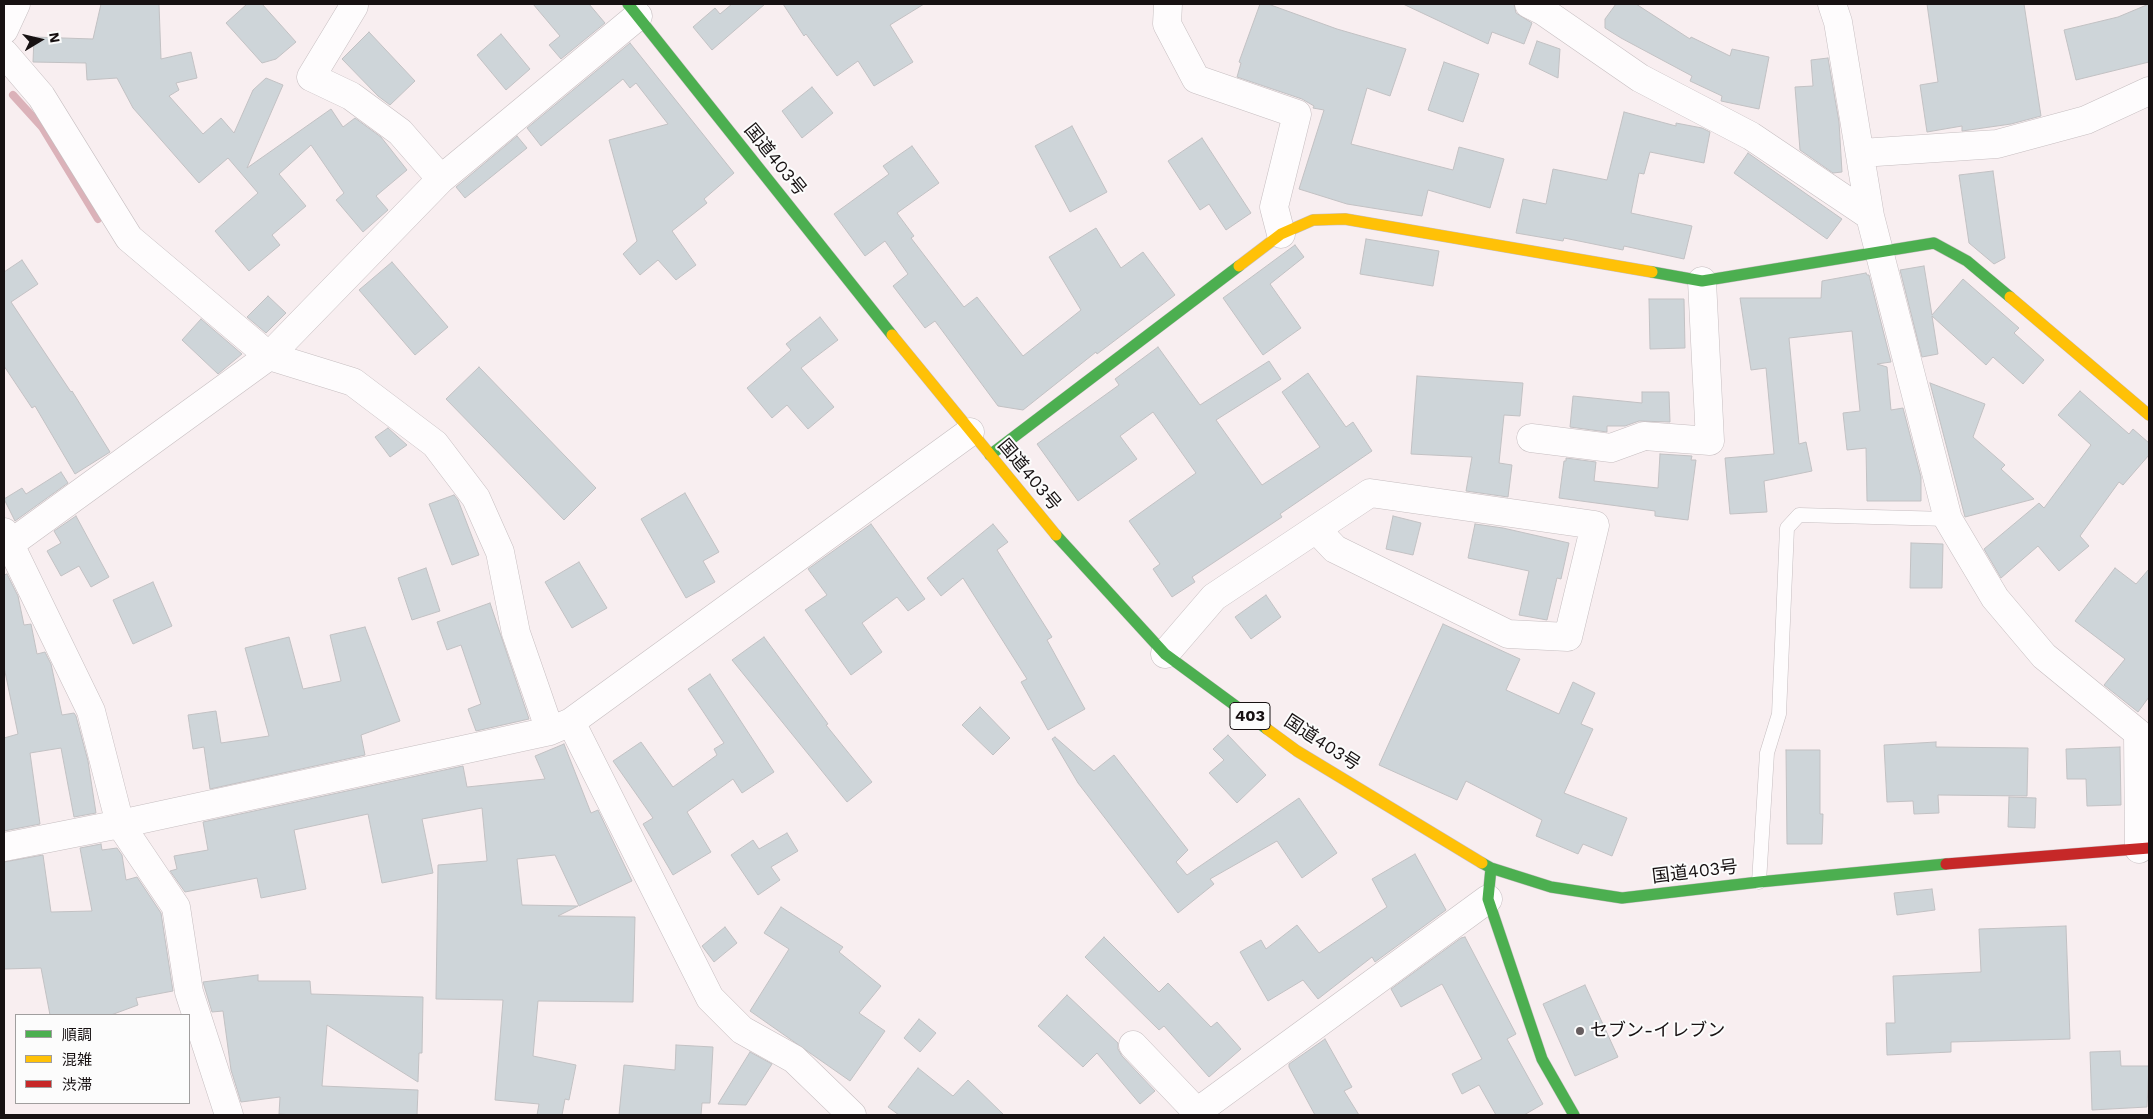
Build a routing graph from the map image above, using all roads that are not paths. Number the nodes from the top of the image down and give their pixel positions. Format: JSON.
{"nodes":[{"id":1,"x":16,"y":4,"type":"edge"},
{"id":2,"x":352,"y":4,"type":"edge"},
{"id":3,"x":1168,"y":4,"type":"edge"},
{"id":4,"x":1529,"y":4,"type":"edge"},
{"id":5,"x":1832,"y":4,"type":"edge"},
{"id":6,"x":633,"y":10,"type":"edge"},
{"id":7,"x":4,"y":30,"type":"edge"},
{"id":8,"x":4,"y":53,"type":"edge"},
{"id":9,"x":2149,"y":91,"type":"edge"},
{"id":10,"x":1861,"y":153,"type":"junction"},
{"id":11,"x":440,"y":179,"type":"junction"},
{"id":12,"x":1870,"y":216,"type":"junction"},
{"id":13,"x":1281,"y":234,"type":"junction"},
{"id":14,"x":1879,"y":251,"type":"junction"},
{"id":15,"x":1702,"y":281,"type":"junction"},
{"id":16,"x":269,"y":356,"type":"junction"},
{"id":17,"x":2149,"y":415,"type":"edge"},
{"id":18,"x":970,"y":432,"type":"junction"},
{"id":19,"x":1531,"y":438,"type":"dead end"},
{"id":20,"x":990,"y":455,"type":"junction"},
{"id":21,"x":1948,"y":519,"type":"junction"},
{"id":22,"x":1316,"y":529,"type":"junction"},
{"id":23,"x":7,"y":538,"type":"edge"},
{"id":24,"x":1165,"y":654,"type":"junction"},
{"id":25,"x":560,"y":726,"type":"junction"},
{"id":26,"x":120,"y":824,"type":"junction"},
{"id":27,"x":4,"y":847,"type":"edge"},
{"id":28,"x":2144,"y":848,"type":"edge"},
{"id":29,"x":1491,"y":868,"type":"junction"},
{"id":30,"x":1759,"y":882,"type":"junction"},
{"id":31,"x":1488,"y":900,"type":"junction"},
{"id":32,"x":1133,"y":1045,"type":"dead end"},
{"id":33,"x":1196,"y":1113,"type":"edge"},
{"id":34,"x":229,"y":1115,"type":"edge"},
{"id":35,"x":852,"y":1115,"type":"edge"},
{"id":36,"x":1574,"y":1115,"type":"edge"}],
"edges":[{"from":1,"to":7,"type":"street"},
{"from":2,"to":11,"type":"street"},
{"from":3,"to":13,"type":"street"},
{"from":4,"to":12,"type":"street"},
{"from":5,"to":10,"type":"street"},
{"from":6,"to":11,"type":"street"},
{"from":6,"to":18,"type":"main road","name":"国道403号","number":"403"},
{"from":8,"to":16,"type":"street"},
{"from":9,"to":10,"type":"street"},
{"from":10,"to":12,"type":"street"},
{"from":11,"to":16,"type":"street"},
{"from":12,"to":14,"type":"street"},
{"from":13,"to":15,"type":"main road"},
{"from":13,"to":20,"type":"main road"},
{"from":14,"to":15,"type":"main road"},
{"from":14,"to":17,"type":"main road"},
{"from":14,"to":21,"type":"street"},
{"from":15,"to":19,"type":"street"},
{"from":16,"to":23,"type":"street"},
{"from":16,"to":25,"type":"street"},
{"from":18,"to":20,"type":"main road","name":"国道403号","number":"403"},
{"from":18,"to":25,"type":"street"},
{"from":20,"to":24,"type":"main road","name":"国道403号","number":"403"},
{"from":21,"to":28,"type":"street"},
{"from":21,"to":30,"type":"lane"},
{"from":22,"to":22,"type":"street"},
{"from":22,"to":24,"type":"street"},
{"from":23,"to":26,"type":"street"},
{"from":24,"to":29,"type":"main road","name":"国道403号","number":"403"},
{"from":25,"to":26,"type":"street"},
{"from":25,"to":35,"type":"street"},
{"from":26,"to":27,"type":"street"},
{"from":26,"to":34,"type":"street"},
{"from":28,"to":30,"type":"main road","name":"国道403号","number":"403"},
{"from":29,"to":30,"type":"main road","name":"国道403号","number":"403"},
{"from":29,"to":31,"type":"main road"},
{"from":31,"to":33,"type":"street"},
{"from":31,"to":36,"type":"main road"},
{"from":32,"to":33,"type":"street"}]}
